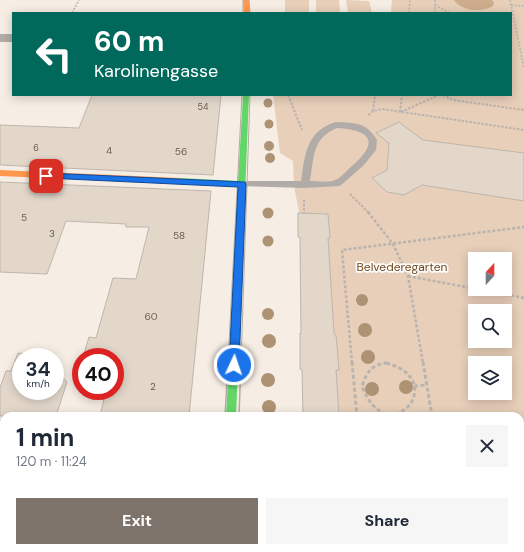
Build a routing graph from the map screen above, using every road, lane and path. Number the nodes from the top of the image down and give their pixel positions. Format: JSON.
{"nodes":[{"id":1,"x":79,"y":0,"type":"edge"},
{"id":2,"x":246,"y":0,"type":"edge"},
{"id":3,"x":410,"y":0,"type":"edge"},
{"id":4,"x":435,"y":0,"type":"edge"},
{"id":5,"x":510,"y":0,"type":"edge"},
{"id":6,"x":435,"y":5,"type":"junction"},
{"id":7,"x":511,"y":5,"type":"junction"},
{"id":8,"x":524,"y":6,"type":"edge"},
{"id":9,"x":73,"y":12,"type":"edge"},
{"id":10,"x":247,"y":12,"type":"edge"},
{"id":11,"x":409,"y":12,"type":"edge"},
{"id":12,"x":435,"y":12,"type":"edge"},
{"id":13,"x":448,"y":12,"type":"edge"},
{"id":14,"x":512,"y":12,"type":"edge"},
{"id":15,"x":512,"y":14,"type":"edge"},
{"id":16,"x":0,"y":38,"type":"edge"},
{"id":17,"x":12,"y":38,"type":"edge"},
{"id":18,"x":524,"y":68,"type":"edge"},
{"id":19,"x":246,"y":96,"type":"edge"},
{"id":20,"x":288,"y":96,"type":"edge"},
{"id":21,"x":375,"y":96,"type":"edge"},
{"id":22,"x":402,"y":96,"type":"edge"},
{"id":23,"x":438,"y":96,"type":"edge"},
{"id":24,"x":445,"y":96,"type":"edge"},
{"id":25,"x":524,"y":110,"type":"edge"},
{"id":26,"x":400,"y":112,"type":"junction"},
{"id":27,"x":524,"y":130,"type":"edge"},
{"id":28,"x":311,"y":151,"type":"junction"},
{"id":29,"x":0,"y":173,"type":"edge"},
{"id":30,"x":242,"y":184,"type":"junction"},
{"id":31,"x":304,"y":185,"type":"junction"},
{"id":32,"x":359,"y":202,"type":"dead end"},
{"id":33,"x":524,"y":227,"type":"edge"},
{"id":34,"x":393,"y":244,"type":"junction"},
{"id":35,"x":408,"y":276,"type":"junction"},
{"id":36,"x":524,"y":298,"type":"edge"},
{"id":37,"x":354,"y":386,"type":"junction"},
{"id":38,"x":362,"y":386,"type":"junction"},
{"id":39,"x":414,"y":386,"type":"junction"},
{"id":40,"x":426,"y":386,"type":"junction"},
{"id":41,"x":232,"y":412,"type":"edge"},
{"id":42,"x":357,"y":412,"type":"edge"},
{"id":43,"x":384,"y":412,"type":"edge"},
{"id":44,"x":404,"y":412,"type":"edge"},
{"id":45,"x":431,"y":412,"type":"edge"}],
"edges":[{"from":1,"to":9,"type":"path"},
{"from":2,"to":10,"type":"street"},
{"from":3,"to":11,"type":"path"},
{"from":4,"to":6,"type":"path"},
{"from":5,"to":7,"type":"path"},
{"from":6,"to":12,"type":"path"},
{"from":6,"to":13,"type":"path"},
{"from":7,"to":8,"type":"path"},
{"from":7,"to":14,"type":"path"},
{"from":15,"to":18,"type":"path"},
{"from":16,"to":17,"type":"street"},
{"from":19,"to":30,"type":"street"},
{"from":20,"to":28,"type":"path"},
{"from":21,"to":26,"type":"path"},
{"from":22,"to":26,"type":"path"},
{"from":23,"to":26,"type":"path"},
{"from":24,"to":25,"type":"path"},
{"from":26,"to":27,"type":"path"},
{"from":28,"to":31,"type":"lane"},
{"from":28,"to":31,"type":"lane"},
{"from":29,"to":30,"type":"street"},
{"from":30,"to":31,"type":"lane"},
{"from":30,"to":41,"type":"street"},
{"from":32,"to":34,"type":"path"},
{"from":33,"to":34,"type":"path"},
{"from":34,"to":35,"type":"path"},
{"from":34,"to":37,"type":"path"},
{"from":35,"to":36,"type":"path"},
{"from":35,"to":40,"type":"path"},
{"from":37,"to":38,"type":"path"},
{"from":37,"to":42,"type":"path"},
{"from":38,"to":39,"type":"path"},
{"from":38,"to":43,"type":"path"},
{"from":39,"to":40,"type":"path"},
{"from":39,"to":44,"type":"path"},
{"from":40,"to":45,"type":"path"}]}
